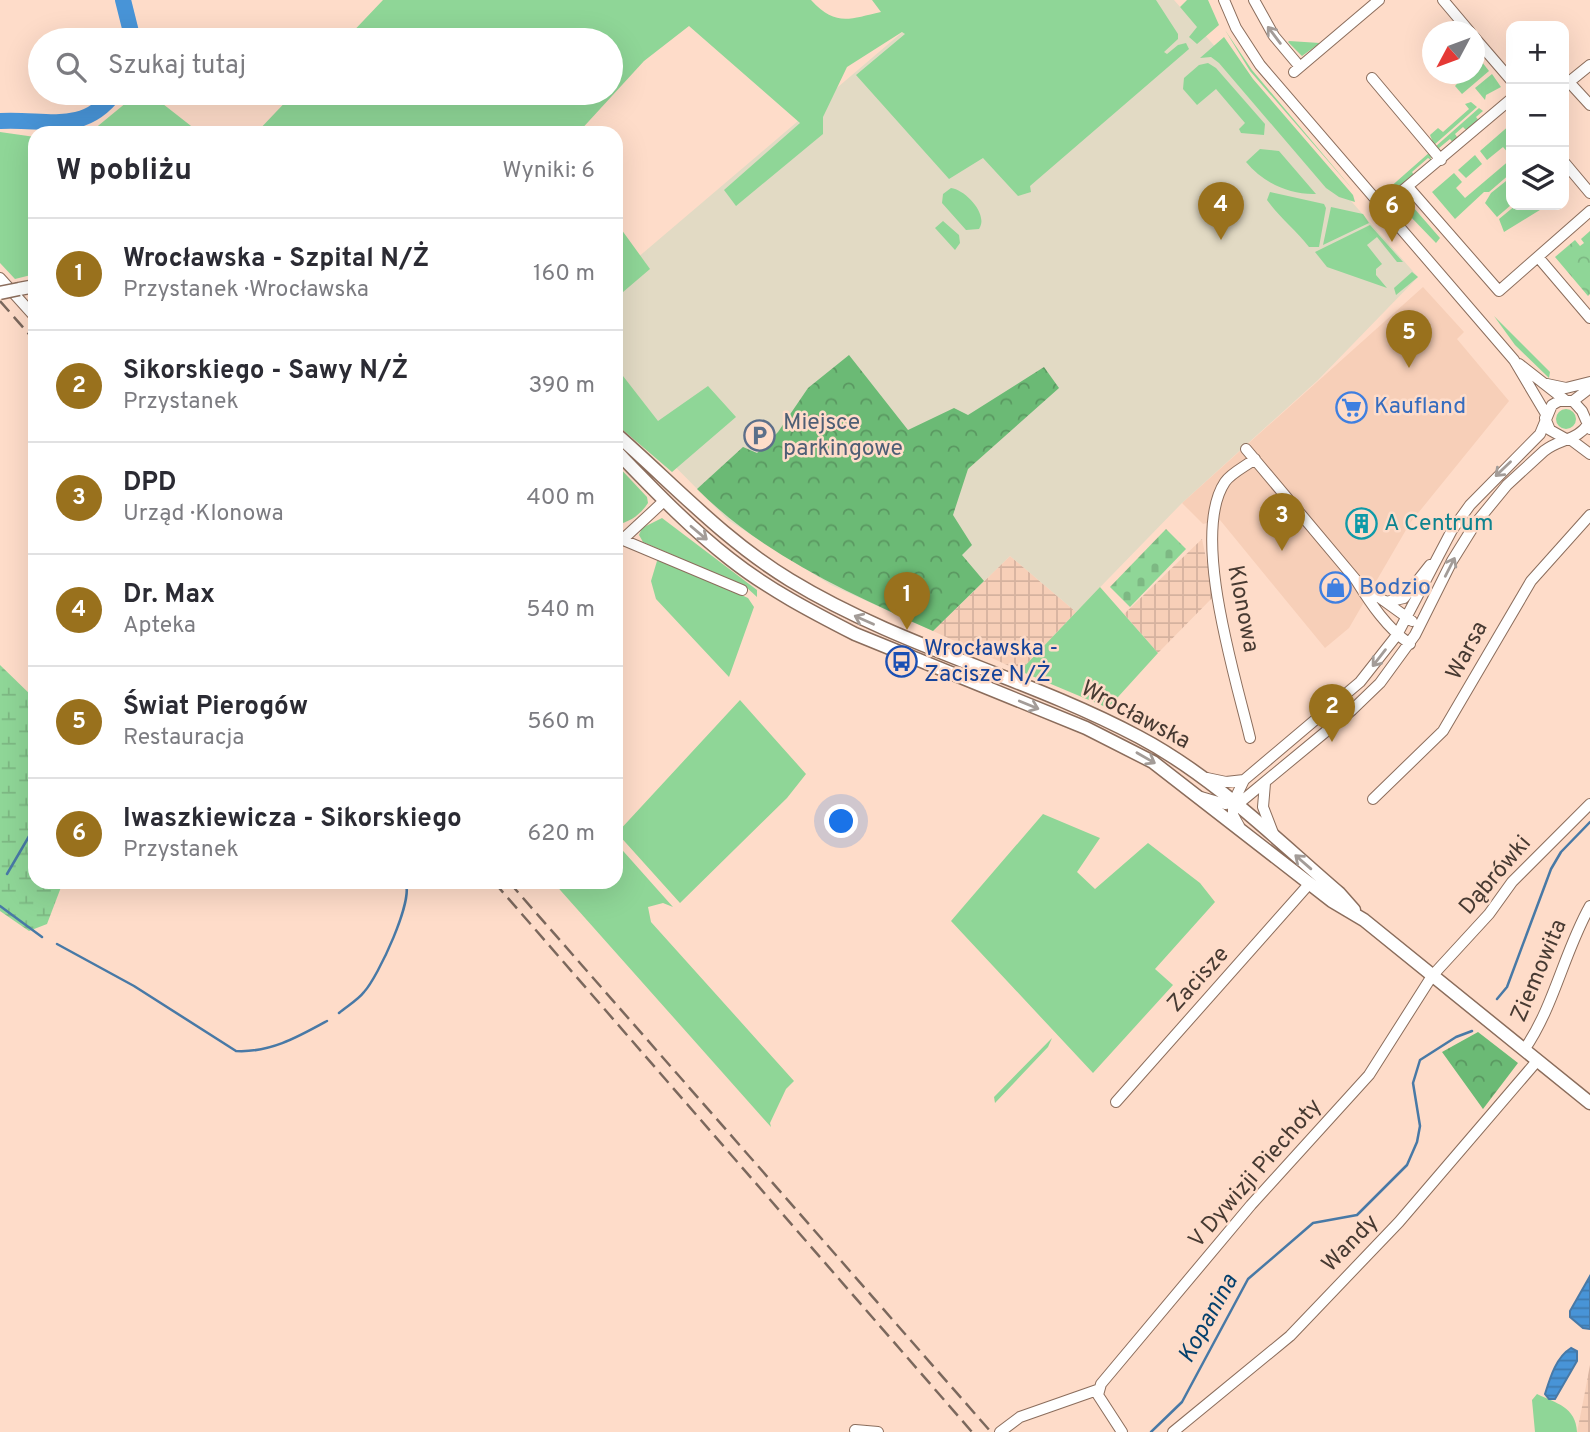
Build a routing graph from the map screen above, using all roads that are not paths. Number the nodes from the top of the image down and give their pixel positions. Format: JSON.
{"nodes":[{"id":1,"x":1224,"y":0,"type":"edge"},
{"id":2,"x":1254,"y":0,"type":"edge"},
{"id":3,"x":1379,"y":0,"type":"edge"},
{"id":4,"x":1443,"y":0,"type":"edge"},
{"id":5,"x":1461,"y":21,"type":"edge"},
{"id":6,"x":1485,"y":49,"type":"edge"},
{"id":7,"x":1590,"y":65,"type":"edge"},
{"id":8,"x":1506,"y":74,"type":"edge"},
{"id":9,"x":1372,"y":78,"type":"dead end"},
{"id":10,"x":1569,"y":81,"type":"edge"},
{"id":11,"x":1567,"y":84,"type":"edge"},
{"id":12,"x":1506,"y":103,"type":"edge"},
{"id":13,"x":1590,"y":105,"type":"edge"},
{"id":14,"x":1441,"y":160,"type":"junction"},
{"id":15,"x":1569,"y":168,"type":"edge"},
{"id":16,"x":1409,"y":188,"type":"junction"},
{"id":17,"x":1590,"y":193,"type":"edge"},
{"id":18,"x":1383,"y":207,"type":"junction"},
{"id":19,"x":1590,"y":211,"type":"edge"},
{"id":20,"x":1538,"y":257,"type":"junction"},
{"id":21,"x":0,"y":278,"type":"edge"},
{"id":22,"x":28,"y":287,"type":"edge"},
{"id":23,"x":0,"y":293,"type":"edge"},
{"id":24,"x":28,"y":309,"type":"edge"},
{"id":25,"x":1590,"y":318,"type":"edge"},
{"id":26,"x":1514,"y":360,"type":"junction"},
{"id":27,"x":1590,"y":382,"type":"edge"},
{"id":28,"x":1546,"y":384,"type":"junction"},
{"id":29,"x":1590,"y":388,"type":"edge"},
{"id":30,"x":1569,"y":400,"type":"junction"},
{"id":31,"x":1546,"y":416,"type":"junction"},
{"id":32,"x":1589,"y":424,"type":"edge"},
{"id":33,"x":1568,"y":439,"type":"junction"},
{"id":34,"x":623,"y":440,"type":"edge"},
{"id":35,"x":1246,"y":449,"type":"dead end"},
{"id":36,"x":1590,"y":454,"type":"edge"},
{"id":37,"x":623,"y":459,"type":"edge"},
{"id":38,"x":1255,"y":459,"type":"junction"},
{"id":39,"x":664,"y":501,"type":"junction"},
{"id":40,"x":1590,"y":515,"type":"edge"},
{"id":41,"x":623,"y":535,"type":"edge"},
{"id":42,"x":623,"y":540,"type":"edge"},
{"id":43,"x":1437,"y":556,"type":"junction"},
{"id":44,"x":1356,"y":580,"type":"junction"},
{"id":45,"x":742,"y":590,"type":"dead end"},
{"id":46,"x":1386,"y":602,"type":"junction"},
{"id":47,"x":1407,"y":618,"type":"junction"},
{"id":48,"x":1420,"y":627,"type":"junction"},
{"id":49,"x":1396,"y":635,"type":"junction"},
{"id":50,"x":1410,"y":644,"type":"junction"},
{"id":51,"x":1250,"y":738,"type":"dead end"},
{"id":52,"x":1198,"y":775,"type":"junction"},
{"id":53,"x":1244,"y":780,"type":"junction"},
{"id":54,"x":1265,"y":783,"type":"junction"},
{"id":55,"x":1201,"y":796,"type":"junction"},
{"id":56,"x":1373,"y":799,"type":"dead end"},
{"id":57,"x":1233,"y":803,"type":"junction"},
{"id":58,"x":1590,"y":804,"type":"edge"},
{"id":59,"x":1240,"y":826,"type":"junction"},
{"id":60,"x":1275,"y":838,"type":"junction"},
{"id":61,"x":1310,"y":883,"type":"junction"},
{"id":62,"x":1590,"y":906,"type":"edge"},
{"id":63,"x":1364,"y":920,"type":"junction"},
{"id":64,"x":1432,"y":976,"type":"junction"},
{"id":65,"x":1524,"y":1050,"type":"junction"},
{"id":66,"x":1537,"y":1061,"type":"junction"},
{"id":67,"x":1116,"y":1102,"type":"dead end"},
{"id":68,"x":1590,"y":1103,"type":"edge"},
{"id":69,"x":1097,"y":1390,"type":"junction"},
{"id":70,"x":855,"y":1430,"type":"dead end"},
{"id":71,"x":878,"y":1432,"type":"edge"},
{"id":72,"x":1000,"y":1432,"type":"edge"},
{"id":73,"x":1122,"y":1432,"type":"edge"},
{"id":74,"x":1173,"y":1432,"type":"edge"}],
"edges":[{"from":1,"to":18,"type":"street"},
{"from":3,"to":2,"type":"street","one_way":true},
{"from":4,"to":5,"type":"street"},
{"from":6,"to":8,"type":"street"},
{"from":7,"to":10,"type":"street"},
{"from":9,"to":14,"type":"street"},
{"from":11,"to":13,"type":"street"},
{"from":12,"to":14,"type":"street"},
{"from":14,"to":16,"type":"street"},
{"from":15,"to":17,"type":"street"},
{"from":16,"to":18,"type":"street"},
{"from":16,"to":20,"type":"street"},
{"from":18,"to":26,"type":"street"},
{"from":19,"to":20,"type":"street"},
{"from":20,"to":25,"type":"street"},
{"from":21,"to":24,"type":"street"},
{"from":22,"to":23,"type":"main road","bridge":true},
{"from":26,"to":28,"type":"street"},
{"from":26,"to":31,"type":"street"},
{"from":27,"to":28,"type":"street"},
{"from":28,"to":30,"type":"street"},
{"from":29,"to":30,"type":"street"},
{"from":30,"to":31,"type":"street"},
{"from":30,"to":32,"type":"street"},
{"from":31,"to":33,"type":"street"},
{"from":31,"to":43,"type":"street","one_way":true},
{"from":32,"to":33,"type":"street"},
{"from":33,"to":36,"type":"street"},
{"from":48,"to":33,"type":"street","one_way":true},
{"from":52,"to":34,"type":"main road","name":"Wrocławska","one_way":true},
{"from":35,"to":38,"type":"street"},
{"from":37,"to":39,"type":"main road","name":"Wrocławska"},
{"from":38,"to":44,"type":"street"},
{"from":38,"to":51,"type":"street","name":"Klonowa"},
{"from":39,"to":41,"type":"street"},
{"from":39,"to":55,"type":"main road","name":"Wrocławska","one_way":true},
{"from":40,"to":56,"type":"street","name":"Warsa"},
{"from":42,"to":45,"type":"street"},
{"from":43,"to":46,"type":"street"},
{"from":43,"to":47,"type":"street"},
{"from":44,"to":46,"type":"street"},
{"from":44,"to":49,"type":"street"},
{"from":46,"to":47,"type":"street"},
{"from":47,"to":48,"type":"street"},
{"from":47,"to":49,"type":"street"},
{"from":48,"to":50,"type":"street"},
{"from":49,"to":50,"type":"street"},
{"from":49,"to":53,"type":"street","one_way":true},
{"from":50,"to":54,"type":"street"},
{"from":52,"to":53,"type":"street"},
{"from":52,"to":57,"type":"main road","name":"Wrocławska"},
{"from":53,"to":57,"type":"street"},
{"from":54,"to":57,"type":"street"},
{"from":54,"to":60,"type":"street"},
{"from":55,"to":57,"type":"street"},
{"from":55,"to":59,"type":"main road","name":"Wrocławska"},
{"from":57,"to":59,"type":"street"},
{"from":57,"to":60,"type":"main road","name":"Wrocławska"},
{"from":58,"to":64,"type":"street","name":"Dąbrówki"},
{"from":59,"to":61,"type":"main road","name":"Wrocławska"},
{"from":63,"to":60,"type":"main road","name":"Wrocławska","one_way":true},
{"from":61,"to":63,"type":"main road","name":"Wrocławska"},
{"from":61,"to":67,"type":"street","name":"Zacisze"},
{"from":62,"to":65,"type":"street","name":"Ziemowita"},
{"from":63,"to":64,"type":"main road","name":"Wrocławska"},
{"from":64,"to":65,"type":"main road","name":"Wrocławska"},
{"from":64,"to":69,"type":"street","name":"V Dywizji Piechoty"},
{"from":65,"to":66,"type":"main road","name":"Wrocławska"},
{"from":66,"to":68,"type":"main road","name":"Wrocławska"},
{"from":66,"to":74,"type":"street","name":"Wandy"},
{"from":69,"to":72,"type":"street"},
{"from":69,"to":73,"type":"street"},
{"from":70,"to":71,"type":"street"}]}
